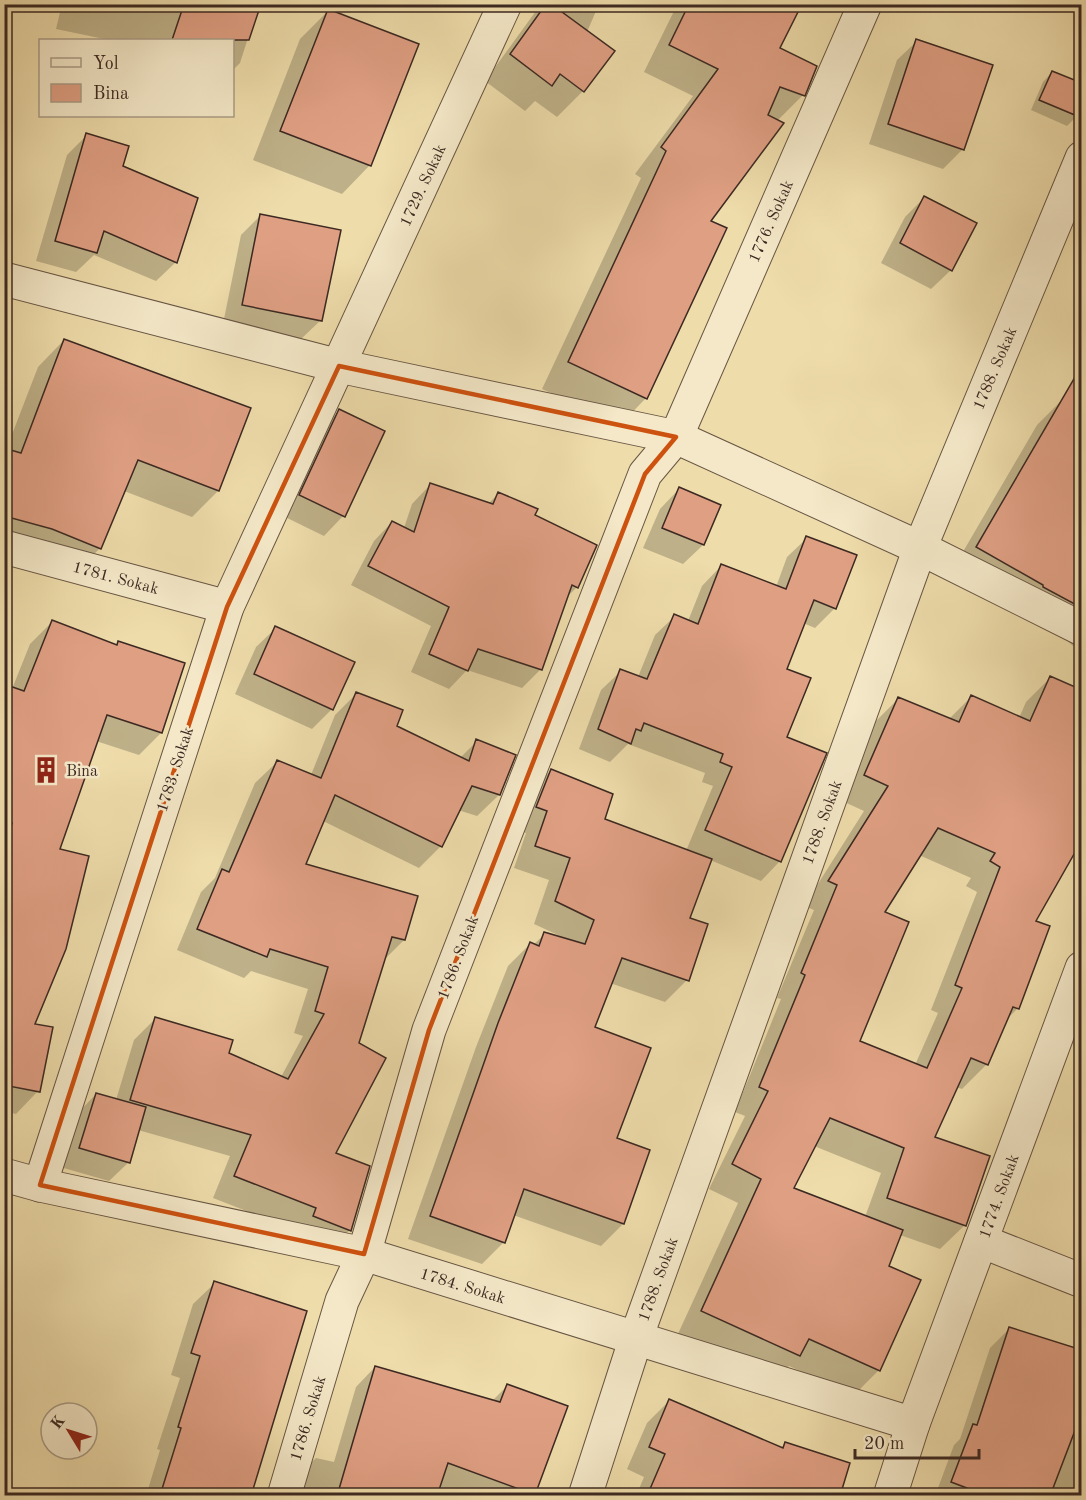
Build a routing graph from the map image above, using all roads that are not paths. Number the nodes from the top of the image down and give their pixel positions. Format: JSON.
{"nodes":[{"id":1,"x":865,"y":4,"type":"edge"},
{"id":2,"x":498,"y":6,"type":"edge"},
{"id":3,"x":1082,"y":158,"type":"edge"},
{"id":4,"x":4,"y":279,"type":"edge"},
{"id":5,"x":339,"y":366,"type":"junction"},
{"id":6,"x":676,"y":437,"type":"junction"},
{"id":7,"x":4,"y":547,"type":"edge"},
{"id":8,"x":920,"y":548,"type":"junction"},
{"id":9,"x":226,"y":607,"type":"junction"},
{"id":10,"x":1082,"y":629,"type":"edge"},
{"id":11,"x":1082,"y":968,"type":"edge"},
{"id":12,"x":4,"y":1175,"type":"edge"},
{"id":13,"x":40,"y":1185,"type":"junction"},
{"id":14,"x":981,"y":1241,"type":"junction"},
{"id":15,"x":364,"y":1254,"type":"junction"},
{"id":16,"x":1082,"y":1281,"type":"edge"},
{"id":17,"x":636,"y":1338,"type":"junction"},
{"id":18,"x":914,"y":1425,"type":"junction"},
{"id":19,"x":284,"y":1496,"type":"edge"},
{"id":20,"x":585,"y":1496,"type":"edge"},
{"id":21,"x":890,"y":1496,"type":"edge"}],
"edges":[{"from":1,"to":6,"type":"street","name":"1776. Sokak"},
{"from":2,"to":5,"type":"street","name":"1729. Sokak"},
{"from":3,"to":8,"type":"street","name":"1788. Sokak"},
{"from":4,"to":5,"type":"street"},
{"from":5,"to":6,"type":"street"},
{"from":5,"to":9,"type":"street","name":"1783. Sokak"},
{"from":6,"to":8,"type":"street"},
{"from":6,"to":15,"type":"street","name":"1786. Sokak"},
{"from":7,"to":9,"type":"street","name":"1781. Sokak"},
{"from":8,"to":10,"type":"street"},
{"from":8,"to":17,"type":"street","name":"1788. Sokak"},
{"from":9,"to":13,"type":"street","name":"1783. Sokak"},
{"from":11,"to":14,"type":"street","name":"1774. Sokak"},
{"from":12,"to":13,"type":"street","name":"1784. Sokak"},
{"from":13,"to":15,"type":"street","name":"1784. Sokak"},
{"from":14,"to":16,"type":"street"},
{"from":14,"to":18,"type":"street","name":"1774. Sokak"},
{"from":15,"to":17,"type":"street","name":"1784. Sokak"},
{"from":15,"to":19,"type":"street","name":"1786. Sokak"},
{"from":17,"to":18,"type":"street","name":"1784. Sokak"},
{"from":17,"to":20,"type":"street","name":"1788. Sokak"},
{"from":18,"to":21,"type":"street","name":"1774. Sokak"}]}
